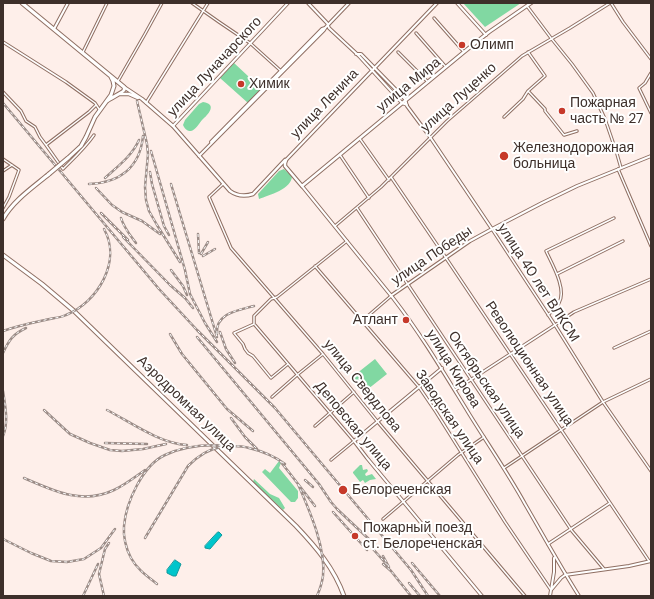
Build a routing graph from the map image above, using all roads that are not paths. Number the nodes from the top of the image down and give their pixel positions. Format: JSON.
{"nodes":[{"id":1,"x":22,"y":3,"type":"edge"},
{"id":2,"x":68,"y":3,"type":"edge"},
{"id":3,"x":107,"y":3,"type":"edge"},
{"id":4,"x":162,"y":3,"type":"edge"},
{"id":5,"x":192,"y":3,"type":"edge"},
{"id":6,"x":208,"y":3,"type":"edge"},
{"id":7,"x":288,"y":3,"type":"edge"},
{"id":8,"x":308,"y":3,"type":"edge"},
{"id":9,"x":349,"y":3,"type":"edge"},
{"id":10,"x":437,"y":3,"type":"edge"},
{"id":11,"x":457,"y":3,"type":"edge"},
{"id":12,"x":530,"y":3,"type":"edge"},
{"id":13,"x":611,"y":3,"type":"edge"},
{"id":14,"x":527,"y":6,"type":"junction"},
{"id":15,"x":203,"y":11,"type":"junction"},
{"id":16,"x":434,"y":18,"type":"dead end"},
{"id":17,"x":327,"y":26,"type":"junction"},
{"id":18,"x":54,"y":30,"type":"junction"},
{"id":19,"x":416,"y":33,"type":"dead end"},
{"id":20,"x":486,"y":34,"type":"junction"},
{"id":21,"x":551,"y":38,"type":"junction"},
{"id":22,"x":3,"y":42,"type":"edge"},
{"id":23,"x":250,"y":43,"type":"junction"},
{"id":24,"x":398,"y":52,"type":"dead end"},
{"id":25,"x":464,"y":52,"type":"junction"},
{"id":26,"x":527,"y":52,"type":"junction"},
{"id":27,"x":82,"y":54,"type":"junction"},
{"id":28,"x":356,"y":54,"type":"junction"},
{"id":29,"x":651,"y":59,"type":"edge"},
{"id":30,"x":375,"y":67,"type":"junction"},
{"id":31,"x":446,"y":67,"type":"junction"},
{"id":32,"x":372,"y":70,"type":"junction"},
{"id":33,"x":282,"y":71,"type":"junction"},
{"id":34,"x":651,"y":73,"type":"edge"},
{"id":35,"x":108,"y":74,"type":"junction"},
{"id":36,"x":118,"y":81,"type":"junction"},
{"id":37,"x":428,"y":82,"type":"junction"},
{"id":38,"x":124,"y":86,"type":"junction"},
{"id":39,"x":528,"y":91,"type":"junction"},
{"id":40,"x":3,"y":92,"type":"edge"},
{"id":41,"x":117,"y":94,"type":"junction"},
{"id":42,"x":111,"y":95,"type":"junction"},
{"id":43,"x":107,"y":100,"type":"junction"},
{"id":44,"x":406,"y":100,"type":"junction"},
{"id":45,"x":146,"y":103,"type":"junction"},
{"id":46,"x":402,"y":103,"type":"junction"},
{"id":47,"x":96,"y":105,"type":"junction"},
{"id":48,"x":408,"y":106,"type":"junction"},
{"id":49,"x":99,"y":110,"type":"junction"},
{"id":50,"x":651,"y":113,"type":"edge"},
{"id":51,"x":504,"y":117,"type":"dead end"},
{"id":52,"x":173,"y":126,"type":"junction"},
{"id":53,"x":577,"y":131,"type":"dead end"},
{"id":54,"x":94,"y":135,"type":"dead end"},
{"id":55,"x":430,"y":137,"type":"junction"},
{"id":56,"x":360,"y":138,"type":"junction"},
{"id":57,"x":46,"y":144,"type":"junction"},
{"id":58,"x":340,"y":154,"type":"junction"},
{"id":59,"x":199,"y":155,"type":"junction"},
{"id":60,"x":651,"y":156,"type":"edge"},
{"id":61,"x":3,"y":159,"type":"edge"},
{"id":62,"x":286,"y":160,"type":"junction"},
{"id":63,"x":12,"y":165,"type":"junction"},
{"id":64,"x":620,"y":169,"type":"junction"},
{"id":65,"x":276,"y":170,"type":"junction"},
{"id":66,"x":288,"y":170,"type":"junction"},
{"id":67,"x":3,"y":171,"type":"edge"},
{"id":68,"x":391,"y":177,"type":"junction"},
{"id":69,"x":388,"y":180,"type":"junction"},
{"id":70,"x":224,"y":183,"type":"junction"},
{"id":71,"x":302,"y":186,"type":"junction"},
{"id":72,"x":369,"y":198,"type":"junction"},
{"id":73,"x":357,"y":208,"type":"junction"},
{"id":74,"x":3,"y":209,"type":"edge"},
{"id":75,"x":7,"y":212,"type":"junction"},
{"id":76,"x":614,"y":218,"type":"dead end"},
{"id":77,"x":3,"y":219,"type":"edge"},
{"id":78,"x":335,"y":226,"type":"junction"},
{"id":79,"x":492,"y":229,"type":"junction"},
{"id":80,"x":347,"y":241,"type":"junction"},
{"id":81,"x":623,"y":241,"type":"dead end"},
{"id":82,"x":651,"y":246,"type":"edge"},
{"id":83,"x":3,"y":255,"type":"edge"},
{"id":84,"x":446,"y":258,"type":"junction"},
{"id":85,"x":315,"y":266,"type":"junction"},
{"id":86,"x":557,"y":274,"type":"junction"},
{"id":87,"x":651,"y":279,"type":"edge"},
{"id":88,"x":407,"y":284,"type":"junction"},
{"id":89,"x":392,"y":295,"type":"junction"},
{"id":90,"x":274,"y":298,"type":"junction"},
{"id":91,"x":548,"y":314,"type":"junction"},
{"id":92,"x":362,"y":321,"type":"junction"},
{"id":93,"x":254,"y":324,"type":"junction"},
{"id":94,"x":555,"y":325,"type":"junction"},
{"id":95,"x":651,"y":331,"type":"edge"},
{"id":96,"x":614,"y":348,"type":"dead end"},
{"id":97,"x":323,"y":354,"type":"junction"},
{"id":98,"x":510,"y":354,"type":"junction"},
{"id":99,"x":288,"y":364,"type":"junction"},
{"id":100,"x":442,"y":368,"type":"junction"},
{"id":101,"x":297,"y":375,"type":"junction"},
{"id":102,"x":651,"y":379,"type":"edge"},
{"id":103,"x":471,"y":380,"type":"junction"},
{"id":104,"x":419,"y":387,"type":"junction"},
{"id":105,"x":455,"y":390,"type":"junction"},
{"id":106,"x":354,"y":392,"type":"junction"},
{"id":107,"x":272,"y":397,"type":"dead end"},
{"id":108,"x":603,"y":402,"type":"junction"},
{"id":109,"x":329,"y":413,"type":"junction"},
{"id":110,"x":377,"y":421,"type":"junction"},
{"id":111,"x":315,"y":426,"type":"dead end"},
{"id":112,"x":560,"y":430,"type":"junction"},
{"id":113,"x":484,"y":437,"type":"junction"},
{"id":114,"x":354,"y":441,"type":"junction"},
{"id":115,"x":462,"y":453,"type":"junction"},
{"id":116,"x":522,"y":455,"type":"junction"},
{"id":117,"x":331,"y":460,"type":"dead end"},
{"id":118,"x":503,"y":468,"type":"junction"},
{"id":119,"x":651,"y":471,"type":"edge"},
{"id":120,"x":428,"y":481,"type":"junction"},
{"id":121,"x":404,"y":502,"type":"junction"},
{"id":122,"x":610,"y":503,"type":"junction"},
{"id":123,"x":383,"y":519,"type":"dead end"},
{"id":124,"x":571,"y":529,"type":"junction"},
{"id":125,"x":548,"y":544,"type":"junction"},
{"id":126,"x":554,"y":557,"type":"junction"},
{"id":127,"x":650,"y":562,"type":"edge"},
{"id":128,"x":604,"y":569,"type":"junction"},
{"id":129,"x":565,"y":575,"type":"junction"},
{"id":130,"x":551,"y":590,"type":"junction"},
{"id":131,"x":344,"y":596,"type":"edge"},
{"id":132,"x":482,"y":596,"type":"edge"},
{"id":133,"x":525,"y":596,"type":"edge"},
{"id":134,"x":550,"y":596,"type":"edge"},
{"id":135,"x":579,"y":596,"type":"edge"}],
"edges":[{"from":1,"to":18,"type":"main road"},
{"from":2,"to":18,"type":"street"},
{"from":3,"to":27,"type":"street"},
{"from":4,"to":36,"type":"street"},
{"from":5,"to":15,"type":"street"},
{"from":6,"to":15,"type":"street"},
{"from":7,"to":23,"type":"street","name":"улица Луначарского"},
{"from":8,"to":17,"type":"street","name":"улица 40 лет ВЛКСМ"},
{"from":9,"to":17,"type":"street"},
{"from":10,"to":30,"type":"street","name":"улица Ленина"},
{"from":11,"to":20,"type":"street"},
{"from":12,"to":14,"type":"main road","name":"улица Мира"},
{"from":13,"to":21,"type":"street","name":"улица Луценко"},
{"from":13,"to":29,"type":"street"},
{"from":14,"to":20,"type":"main road","name":"улица Мира"},
{"from":14,"to":21,"type":"street"},
{"from":15,"to":23,"type":"street"},
{"from":15,"to":45,"type":"street"},
{"from":16,"to":25,"type":"street"},
{"from":17,"to":28,"type":"street","name":"улица 40 лет ВЛКСМ"},
{"from":17,"to":33,"type":"street"},
{"from":18,"to":27,"type":"main road"},
{"from":19,"to":31,"type":"street"},
{"from":20,"to":25,"type":"main road","name":"улица Мира"},
{"from":21,"to":26,"type":"street","name":"улица Луценко"},
{"from":21,"to":64,"type":"street"},
{"from":22,"to":47,"type":"street"},
{"from":23,"to":33,"type":"street"},
{"from":23,"to":52,"type":"street","name":"улица Луначарского"},
{"from":24,"to":37,"type":"street"},
{"from":25,"to":31,"type":"main road","name":"улица Мира"},
{"from":26,"to":39,"type":"street"},
{"from":26,"to":55,"type":"street","name":"улица Луценко"},
{"from":27,"to":35,"type":"main road"},
{"from":28,"to":30,"type":"street","name":"улица 40 лет ВЛКСМ"},
{"from":28,"to":32,"type":"street","name":"улица 40 лет ВЛКСМ"},
{"from":30,"to":32,"type":"street","name":"улица Ленина"},
{"from":30,"to":44,"type":"street","name":"улица 40 лет ВЛКСМ"},
{"from":31,"to":37,"type":"main road","name":"улица Мира"},
{"from":32,"to":46,"type":"street","name":"улица 40 лет ВЛКСМ"},
{"from":32,"to":62,"type":"street","name":"улица Ленина"},
{"from":33,"to":59,"type":"street"},
{"from":34,"to":50,"type":"street"},
{"from":35,"to":36,"type":"main road"},
{"from":35,"to":42,"type":"main road"},
{"from":36,"to":38,"type":"main road"},
{"from":37,"to":44,"type":"main road","name":"улица Мира"},
{"from":38,"to":41,"type":"main road"},
{"from":38,"to":42,"type":"main road"},
{"from":38,"to":45,"type":"main road"},
{"from":39,"to":51,"type":"street"},
{"from":39,"to":53,"type":"street"},
{"from":40,"to":57,"type":"street"},
{"from":41,"to":43,"type":"main road"},
{"from":41,"to":45,"type":"main road"},
{"from":42,"to":43,"type":"main road"},
{"from":43,"to":49,"type":"main road"},
{"from":44,"to":46,"type":"main road","name":"улица Мира"},
{"from":44,"to":48,"type":"street","name":"улица 40 лет ВЛКСМ"},
{"from":45,"to":52,"type":"main road","name":"улица Ленина"},
{"from":46,"to":48,"type":"street","name":"улица 40 лет ВЛКСМ"},
{"from":46,"to":56,"type":"main road","name":"улица Мира"},
{"from":47,"to":49,"type":"street"},
{"from":47,"to":57,"type":"street"},
{"from":48,"to":55,"type":"street","name":"улица 40 лет ВЛКСМ"},
{"from":49,"to":75,"type":"main road","bridge":true},
{"from":52,"to":59,"type":"main road","name":"улица Ленина"},
{"from":54,"to":57,"type":"street"},
{"from":55,"to":68,"type":"street","name":"улица Луценко"},
{"from":55,"to":79,"type":"street","name":"улица 40 лет ВЛКСМ"},
{"from":56,"to":58,"type":"main road","name":"улица Мира"},
{"from":56,"to":69,"type":"street"},
{"from":58,"to":71,"type":"main road","name":"улица Мира"},
{"from":58,"to":72,"type":"street"},
{"from":59,"to":70,"type":"main road","name":"улица Ленина"},
{"from":60,"to":64,"type":"street","name":"улица Победы"},
{"from":61,"to":63,"type":"street"},
{"from":62,"to":65,"type":"main road","name":"улица Ленина"},
{"from":62,"to":66,"type":"main road","name":"улица Кирова"},
{"from":63,"to":67,"type":"street"},
{"from":63,"to":74,"type":"street"},
{"from":64,"to":79,"type":"street","name":"улица Победы"},
{"from":64,"to":82,"type":"street"},
{"from":65,"to":66,"type":"main road"},
{"from":65,"to":70,"type":"main road","name":"улица Ленина"},
{"from":66,"to":71,"type":"main road","name":"улица Кирова"},
{"from":68,"to":69,"type":"street","name":"улица Луценко"},
{"from":68,"to":84,"type":"street","name":"Революционная улица"},
{"from":69,"to":72,"type":"street","name":"улица Луценко"},
{"from":70,"to":90,"type":"street","name":"улица Свердлова"},
{"from":71,"to":78,"type":"street","name":"улица Кирова"},
{"from":72,"to":73,"type":"street","name":"улица Луценко"},
{"from":73,"to":78,"type":"street","name":"улица Луценко"},
{"from":73,"to":88,"type":"street","name":"Октябрьская улица"},
{"from":74,"to":75,"type":"street"},
{"from":75,"to":77,"type":"main road"},
{"from":76,"to":86,"type":"street"},
{"from":78,"to":80,"type":"street","name":"улица Кирова"},
{"from":79,"to":84,"type":"street","name":"улица Победы"},
{"from":79,"to":91,"type":"street","name":"улица 40 лет ВЛКСМ"},
{"from":80,"to":85,"type":"street"},
{"from":80,"to":89,"type":"street","name":"улица Кирова"},
{"from":81,"to":86,"type":"street"},
{"from":83,"to":131,"type":"main road","name":"Аэродромная улица"},
{"from":84,"to":88,"type":"street","name":"улица Победы"},
{"from":84,"to":98,"type":"street","name":"Революционная улица"},
{"from":85,"to":90,"type":"street"},
{"from":85,"to":92,"type":"street","name":"Заводская улица"},
{"from":86,"to":91,"type":"street"},
{"from":87,"to":94,"type":"street"},
{"from":88,"to":89,"type":"street","name":"улица Победы"},
{"from":88,"to":103,"type":"street","name":"Октябрьская улица"},
{"from":89,"to":92,"type":"street","name":"улица Победы"},
{"from":89,"to":100,"type":"street","name":"улица Кирова"},
{"from":90,"to":93,"type":"street"},
{"from":90,"to":97,"type":"street","name":"улица Свердлова"},
{"from":91,"to":94,"type":"street","name":"улица 40 лет ВЛКСМ"},
{"from":92,"to":104,"type":"street","name":"Заводская улица"},
{"from":93,"to":99,"type":"street","name":"Деповская улица"},
{"from":93,"to":99,"type":"street"},
{"from":94,"to":98,"type":"street"},
{"from":94,"to":108,"type":"street","name":"улица 40 лет ВЛКСМ"},
{"from":95,"to":96,"type":"street"},
{"from":97,"to":101,"type":"street"},
{"from":97,"to":106,"type":"street","name":"улица Свердлова"},
{"from":98,"to":103,"type":"street"},
{"from":98,"to":112,"type":"street","name":"Революционная улица"},
{"from":99,"to":101,"type":"street","name":"Деповская улица"},
{"from":100,"to":104,"type":"street"},
{"from":100,"to":105,"type":"street","name":"улица Кирова"},
{"from":101,"to":107,"type":"street"},
{"from":101,"to":109,"type":"street","name":"Деповская улица"},
{"from":102,"to":108,"type":"street"},
{"from":103,"to":105,"type":"street"},
{"from":103,"to":116,"type":"street","name":"Октябрьская улица"},
{"from":104,"to":110,"type":"street"},
{"from":104,"to":115,"type":"street","name":"Заводская улица"},
{"from":105,"to":113,"type":"street","name":"улица Кирова"},
{"from":106,"to":109,"type":"street"},
{"from":106,"to":110,"type":"street","name":"улица Свердлова"},
{"from":108,"to":112,"type":"street"},
{"from":108,"to":119,"type":"street","name":"улица 40 лет ВЛКСМ"},
{"from":109,"to":111,"type":"street"},
{"from":109,"to":114,"type":"street","name":"Деповская улица"},
{"from":110,"to":114,"type":"street"},
{"from":110,"to":120,"type":"street","name":"улица Свердлова"},
{"from":112,"to":116,"type":"street"},
{"from":112,"to":122,"type":"street","name":"Революционная улица"},
{"from":113,"to":115,"type":"street"},
{"from":113,"to":118,"type":"street","name":"улица Кирова"},
{"from":114,"to":117,"type":"street"},
{"from":114,"to":121,"type":"street","name":"Деповская улица"},
{"from":115,"to":120,"type":"street"},
{"from":115,"to":130,"type":"street","name":"Заводская улица"},
{"from":116,"to":118,"type":"street"},
{"from":116,"to":124,"type":"street","name":"Октябрьская улица"},
{"from":118,"to":125,"type":"street","name":"улица Кирова"},
{"from":120,"to":121,"type":"street"},
{"from":120,"to":133,"type":"street","name":"улица Свердлова"},
{"from":121,"to":123,"type":"street"},
{"from":121,"to":132,"type":"street","name":"Деповская улица"},
{"from":122,"to":124,"type":"street"},
{"from":122,"to":127,"type":"street","name":"Революционная улица"},
{"from":124,"to":125,"type":"street"},
{"from":124,"to":128,"type":"street","name":"Октябрьская улица"},
{"from":125,"to":126,"type":"street","name":"улица Кирова"},
{"from":126,"to":129,"type":"street","name":"улица Кирова"},
{"from":126,"to":130,"type":"street"},
{"from":127,"to":128,"type":"street"},
{"from":128,"to":129,"type":"street"},
{"from":129,"to":130,"type":"street"},
{"from":129,"to":135,"type":"street","name":"улица Кирова"},
{"from":130,"to":134,"type":"street"}]}
